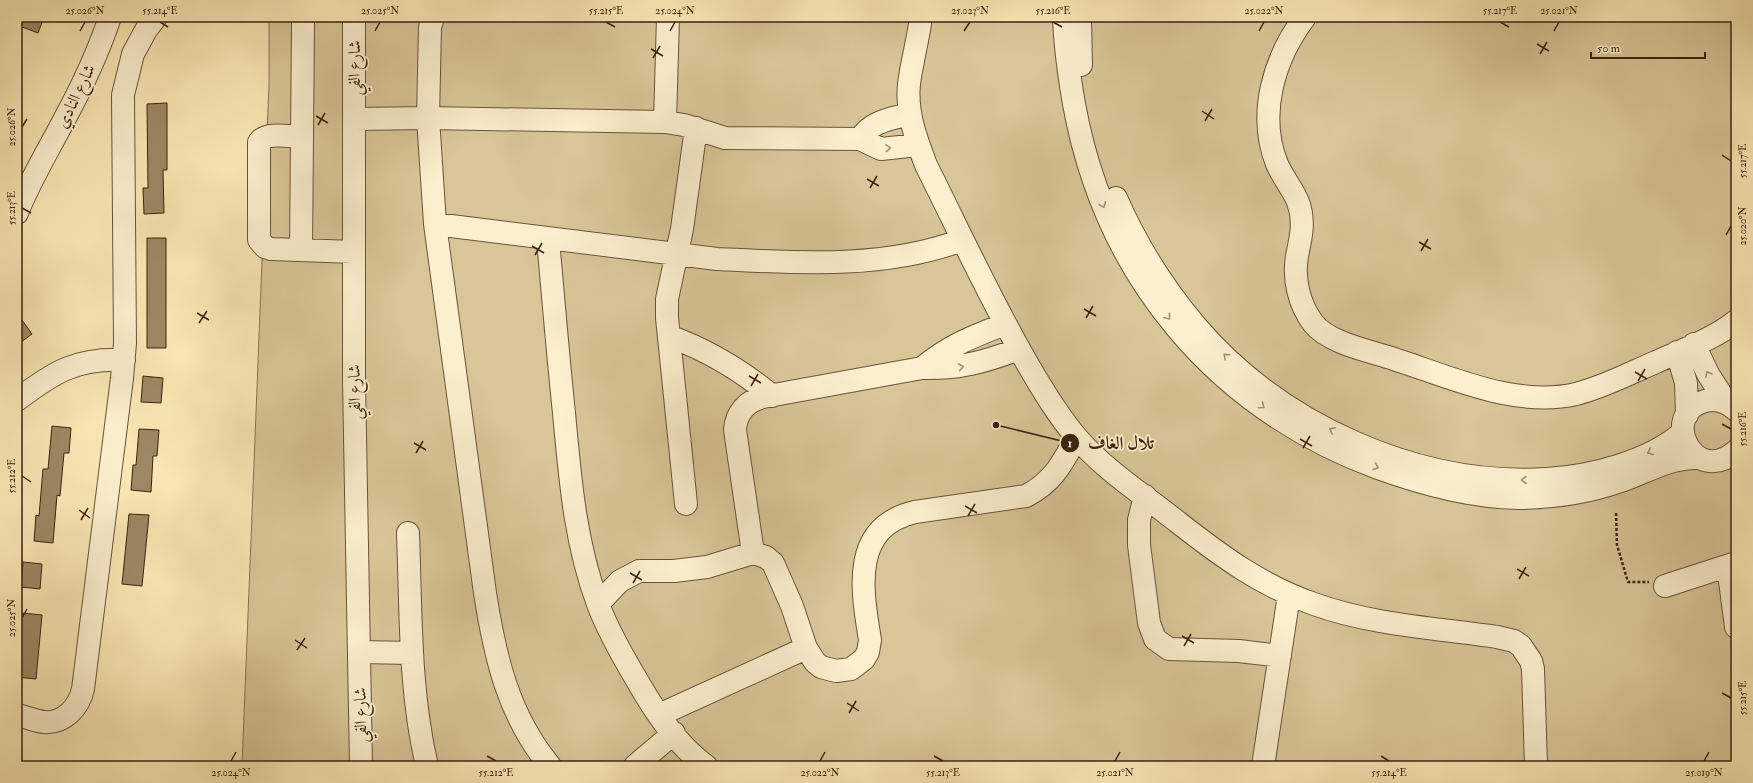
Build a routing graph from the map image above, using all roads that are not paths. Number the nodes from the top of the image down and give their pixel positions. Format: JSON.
{"nodes":[{"id":1,"x":110,"y":17,"type":"edge"},
{"id":2,"x":156,"y":17,"type":"edge"},
{"id":3,"x":354,"y":17,"type":"edge"},
{"id":4,"x":433,"y":17,"type":"edge"},
{"id":5,"x":668,"y":17,"type":"edge"},
{"id":6,"x":921,"y":17,"type":"edge"},
{"id":7,"x":1064,"y":17,"type":"edge"},
{"id":8,"x":1080,"y":17,"type":"edge"},
{"id":9,"x":1305,"y":17,"type":"edge"},
{"id":10,"x":303,"y":24,"type":"dead end"},
{"id":11,"x":910,"y":114,"type":"junction"},
{"id":12,"x":428,"y":118,"type":"junction"},
{"id":13,"x":354,"y":120,"type":"junction"},
{"id":14,"x":665,"y":122,"type":"junction"},
{"id":15,"x":696,"y":128,"type":"junction"},
{"id":16,"x":302,"y":137,"type":"junction"},
{"id":17,"x":860,"y":139,"type":"junction"},
{"id":18,"x":918,"y":145,"type":"junction"},
{"id":19,"x":34,"y":173,"type":"junction"},
{"id":20,"x":17,"y":193,"type":"edge"},
{"id":21,"x":17,"y":213,"type":"edge"},
{"id":22,"x":435,"y":224,"type":"junction"},
{"id":23,"x":548,"y":238,"type":"junction"},
{"id":24,"x":962,"y":240,"type":"junction"},
{"id":25,"x":301,"y":250,"type":"junction"},
{"id":26,"x":354,"y":252,"type":"junction"},
{"id":27,"x":677,"y":255,"type":"junction"},
{"id":28,"x":1736,"y":321,"type":"edge"},
{"id":29,"x":1005,"y":324,"type":"junction"},
{"id":30,"x":669,"y":336,"type":"junction"},
{"id":31,"x":1685,"y":348,"type":"junction"},
{"id":32,"x":1019,"y":349,"type":"junction"},
{"id":33,"x":124,"y":360,"type":"junction"},
{"id":34,"x":922,"y":368,"type":"junction"},
{"id":35,"x":772,"y":396,"type":"junction"},
{"id":36,"x":17,"y":400,"type":"edge"},
{"id":37,"x":1731,"y":406,"type":"edge"},
{"id":38,"x":1685,"y":423,"type":"junction"},
{"id":39,"x":1076,"y":438,"type":"junction"},
{"id":40,"x":1736,"y":451,"type":"edge"},
{"id":41,"x":1699,"y":458,"type":"junction"},
{"id":42,"x":1145,"y":496,"type":"junction"},
{"id":43,"x":686,"y":504,"type":"dead end"},
{"id":44,"x":408,"y":533,"type":"dead end"},
{"id":45,"x":753,"y":554,"type":"junction"},
{"id":46,"x":1732,"y":565,"type":"edge"},
{"id":47,"x":1665,"y":586,"type":"road end"},
{"id":48,"x":1289,"y":595,"type":"junction"},
{"id":49,"x":598,"y":604,"type":"junction"},
{"id":50,"x":1736,"y":627,"type":"edge"},
{"id":51,"x":806,"y":648,"type":"junction"},
{"id":52,"x":359,"y":652,"type":"junction"},
{"id":53,"x":412,"y":653,"type":"junction"},
{"id":54,"x":1280,"y":656,"type":"junction"},
{"id":55,"x":17,"y":715,"type":"edge"},
{"id":56,"x":659,"y":715,"type":"junction"},
{"id":57,"x":674,"y":733,"type":"junction"},
{"id":58,"x":361,"y":766,"type":"edge"},
{"id":59,"x":426,"y":766,"type":"edge"},
{"id":60,"x":550,"y":766,"type":"edge"},
{"id":61,"x":635,"y":766,"type":"edge"},
{"id":62,"x":706,"y":766,"type":"edge"},
{"id":63,"x":1263,"y":766,"type":"edge"},
{"id":64,"x":1536,"y":766,"type":"edge"}],
"edges":[{"from":1,"to":19,"type":"street","name":"شارع النادي"},
{"from":2,"to":33,"type":"street"},
{"from":3,"to":13,"type":"street","name":"شارع الفي"},
{"from":4,"to":12,"type":"street"},
{"from":5,"to":14,"type":"street"},
{"from":6,"to":11,"type":"street"},
{"from":7,"to":41,"type":"street","one_way":true},
{"from":38,"to":8,"type":"street","one_way":true},
{"from":9,"to":31,"type":"street"},
{"from":10,"to":16,"type":"street"},
{"from":11,"to":17,"type":"street"},
{"from":11,"to":18,"type":"street"},
{"from":12,"to":13,"type":"street"},
{"from":12,"to":14,"type":"street"},
{"from":12,"to":22,"type":"street"},
{"from":13,"to":26,"type":"street","name":"شارع الفي"},
{"from":14,"to":15,"type":"street"},
{"from":15,"to":17,"type":"street"},
{"from":15,"to":27,"type":"street"},
{"from":16,"to":25,"type":"street"},
{"from":16,"to":25,"type":"street"},
{"from":17,"to":18,"type":"street","one_way":true},
{"from":18,"to":24,"type":"street"},
{"from":19,"to":20,"type":"street","name":"شارع النادي"},
{"from":19,"to":21,"type":"street","name":"شارع النادي"},
{"from":22,"to":23,"type":"street"},
{"from":22,"to":60,"type":"street"},
{"from":23,"to":27,"type":"street"},
{"from":23,"to":49,"type":"street"},
{"from":24,"to":27,"type":"street"},
{"from":24,"to":29,"type":"street"},
{"from":25,"to":26,"type":"street"},
{"from":26,"to":52,"type":"street","name":"شارع الفي"},
{"from":27,"to":30,"type":"street"},
{"from":28,"to":31,"type":"street"},
{"from":29,"to":32,"type":"street"},
{"from":29,"to":34,"type":"street"},
{"from":30,"to":35,"type":"street"},
{"from":30,"to":43,"type":"street"},
{"from":37,"to":31,"type":"street","one_way":true},
{"from":31,"to":38,"type":"street"},
{"from":34,"to":32,"type":"street","one_way":true},
{"from":32,"to":39,"type":"street"},
{"from":33,"to":36,"type":"street"},
{"from":33,"to":55,"type":"street"},
{"from":34,"to":35,"type":"street"},
{"from":35,"to":45,"type":"street"},
{"from":37,"to":38,"type":"street"},
{"from":38,"to":41,"type":"street"},
{"from":39,"to":42,"type":"street"},
{"from":39,"to":51,"type":"street"},
{"from":40,"to":41,"type":"street"},
{"from":42,"to":48,"type":"street"},
{"from":42,"to":54,"type":"street"},
{"from":44,"to":53,"type":"street"},
{"from":45,"to":49,"type":"street"},
{"from":45,"to":51,"type":"street"},
{"from":46,"to":47,"type":"street"},
{"from":46,"to":50,"type":"street"},
{"from":48,"to":54,"type":"street"},
{"from":48,"to":64,"type":"street"},
{"from":49,"to":56,"type":"street"},
{"from":51,"to":56,"type":"street"},
{"from":52,"to":53,"type":"street"},
{"from":52,"to":58,"type":"street","name":"شارع الفي"},
{"from":53,"to":59,"type":"street"},
{"from":54,"to":63,"type":"street"},
{"from":56,"to":57,"type":"street"},
{"from":57,"to":61,"type":"street"},
{"from":57,"to":62,"type":"street"}]}
